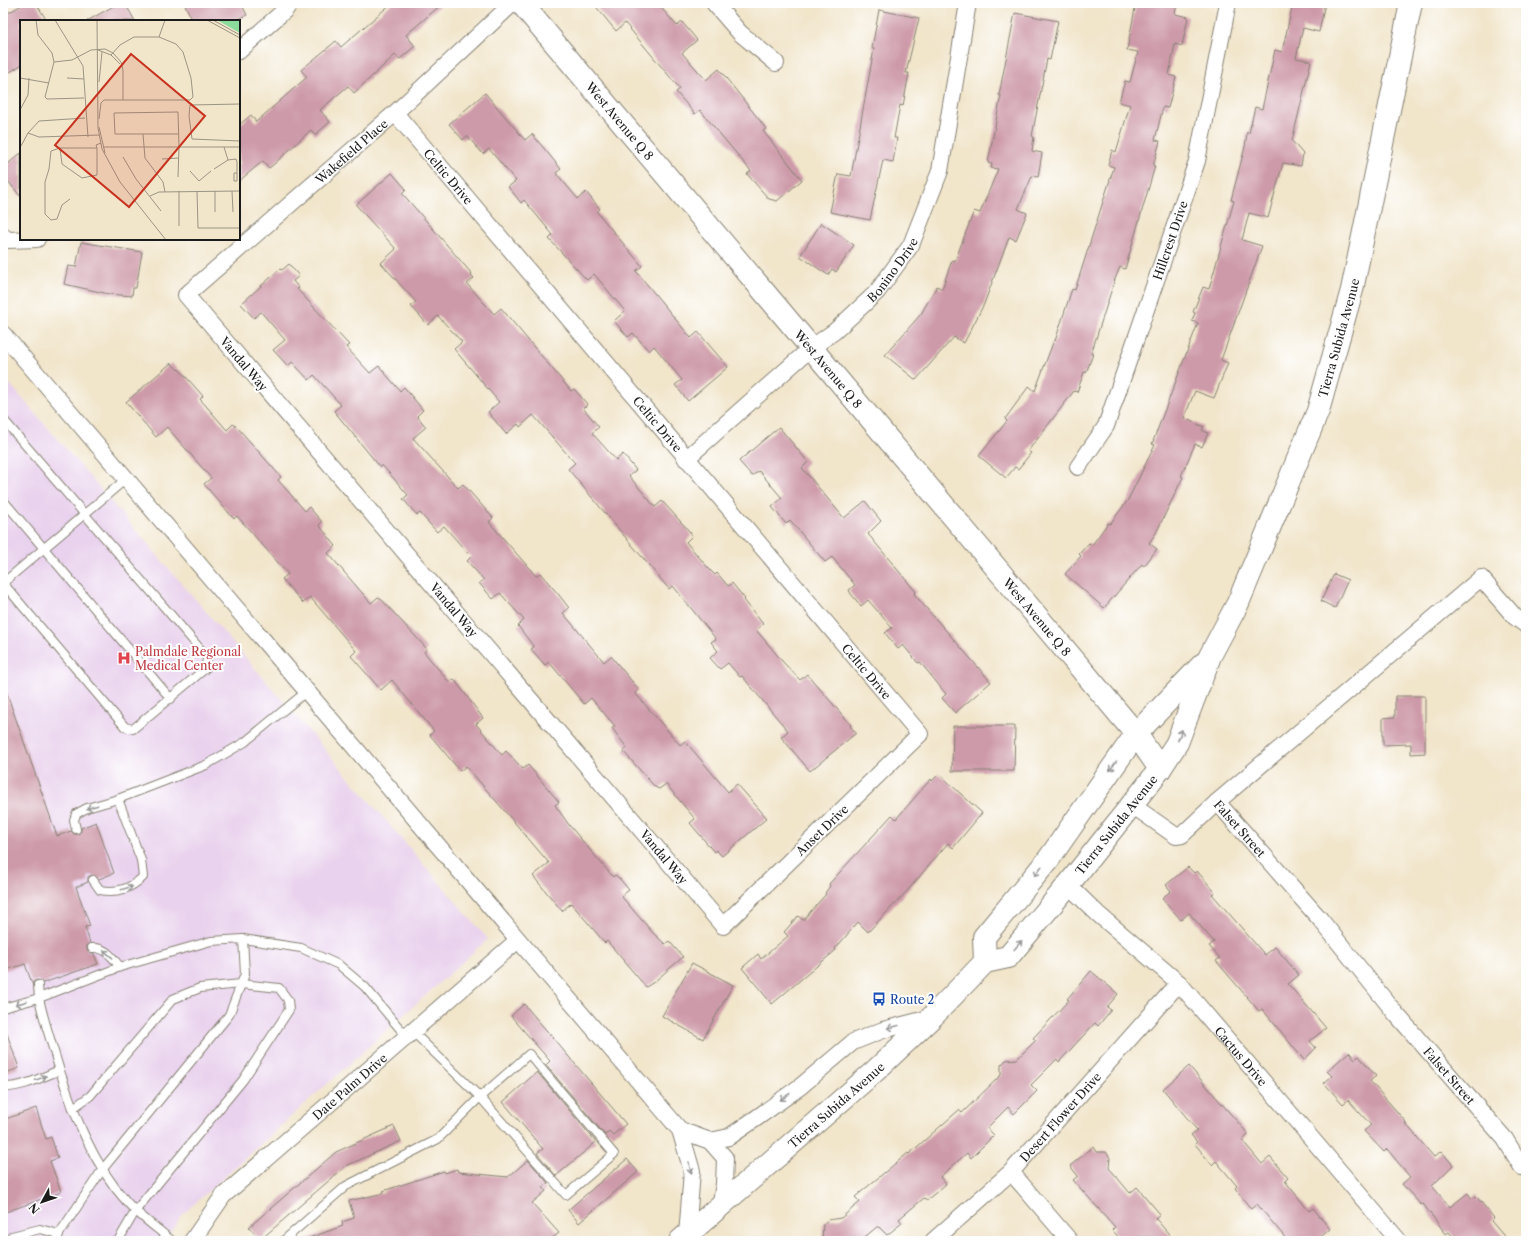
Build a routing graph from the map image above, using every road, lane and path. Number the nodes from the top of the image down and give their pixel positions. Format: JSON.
{"nodes":[{"id":1,"x":290,"y":3,"type":"edge"},
{"id":2,"x":513,"y":3,"type":"edge"},
{"id":3,"x":521,"y":3,"type":"edge"},
{"id":4,"x":714,"y":3,"type":"edge"},
{"id":5,"x":968,"y":3,"type":"edge"},
{"id":6,"x":1228,"y":3,"type":"edge"},
{"id":7,"x":1411,"y":3,"type":"edge"},
{"id":8,"x":240,"y":50,"type":"edge"},
{"id":9,"x":776,"y":64,"type":"dead end"},
{"id":10,"x":395,"y":114,"type":"junction"},
{"id":11,"x":3,"y":236,"type":"edge"},
{"id":12,"x":20,"y":240,"type":"edge"},
{"id":13,"x":186,"y":295,"type":"joint"},
{"id":14,"x":3,"y":334,"type":"edge"},
{"id":15,"x":811,"y":348,"type":"junction"},
{"id":16,"x":3,"y":419,"type":"edge"},
{"id":17,"x":686,"y":459,"type":"junction"},
{"id":18,"x":1078,"y":467,"type":"dead end"},
{"id":19,"x":126,"y":479,"type":"junction"},
{"id":20,"x":3,"y":500,"type":"edge"},
{"id":21,"x":84,"y":515,"type":"junction"},
{"id":22,"x":45,"y":548,"type":"junction"},
{"id":23,"x":1526,"y":625,"type":"edge"},
{"id":24,"x":1210,"y":656,"type":"junction"},
{"id":25,"x":307,"y":690,"type":"junction"},
{"id":26,"x":171,"y":699,"type":"junction"},
{"id":27,"x":920,"y":734,"type":"joint"},
{"id":28,"x":1136,"y":734,"type":"junction"},
{"id":29,"x":1160,"y":769,"type":"junction"},
{"id":30,"x":118,"y":799,"type":"junction"},
{"id":31,"x":1217,"y":802,"type":"junction"},
{"id":32,"x":1132,"y":805,"type":"junction"},
{"id":33,"x":76,"y":829,"type":"dead end"},
{"id":34,"x":93,"y":880,"type":"dead end"},
{"id":35,"x":1068,"y":885,"type":"junction"},
{"id":36,"x":723,"y":926,"type":"joint"},
{"id":37,"x":244,"y":939,"type":"junction"},
{"id":38,"x":518,"y":940,"type":"junction"},
{"id":39,"x":92,"y":948,"type":"dead end"},
{"id":40,"x":985,"y":962,"type":"junction"},
{"id":41,"x":120,"y":967,"type":"junction"},
{"id":42,"x":1179,"y":983,"type":"junction"},
{"id":43,"x":241,"y":984,"type":"junction"},
{"id":44,"x":38,"y":985,"type":"dead end"},
{"id":45,"x":39,"y":998,"type":"junction"},
{"id":46,"x":3,"y":1008,"type":"edge"},
{"id":47,"x":931,"y":1018,"type":"junction"},
{"id":48,"x":409,"y":1034,"type":"junction"},
{"id":49,"x":60,"y":1070,"type":"junction"},
{"id":50,"x":3,"y":1087,"type":"edge"},
{"id":51,"x":480,"y":1097,"type":"junction"},
{"id":52,"x":73,"y":1108,"type":"junction"},
{"id":53,"x":680,"y":1130,"type":"junction"},
{"id":54,"x":710,"y":1140,"type":"junction"},
{"id":55,"x":1525,"y":1168,"type":"edge"},
{"id":56,"x":102,"y":1170,"type":"junction"},
{"id":57,"x":1011,"y":1172,"type":"junction"},
{"id":58,"x":720,"y":1208,"type":"junction"},
{"id":59,"x":136,"y":1210,"type":"junction"},
{"id":60,"x":12,"y":1236,"type":"dead end"},
{"id":61,"x":58,"y":1237,"type":"edge"},
{"id":62,"x":684,"y":1238,"type":"edge"},
{"id":63,"x":118,"y":1241,"type":"edge"},
{"id":64,"x":172,"y":1241,"type":"edge"},
{"id":65,"x":192,"y":1241,"type":"edge"},
{"id":66,"x":283,"y":1241,"type":"edge"},
{"id":67,"x":933,"y":1241,"type":"edge"},
{"id":68,"x":1070,"y":1241,"type":"edge"},
{"id":69,"x":1399,"y":1241,"type":"edge"}],
"edges":[{"from":1,"to":8,"type":"street"},
{"from":2,"to":10,"type":"street","name":"Wakefield Place"},
{"from":3,"to":15,"type":"main road","name":"West Avenue Q 8"},
{"from":4,"to":9,"type":"street"},
{"from":5,"to":15,"type":"street","name":"Bonino Drive"},
{"from":6,"to":18,"type":"street","name":"Hillcrest Drive"},
{"from":7,"to":24,"type":"main road","name":"Tierra Subida Avenue"},
{"from":10,"to":13,"type":"street","name":"Wakefield Place"},
{"from":10,"to":17,"type":"street","name":"Celtic Drive"},
{"from":11,"to":12,"type":"street"},
{"from":13,"to":36,"type":"street","name":"Vandal Way"},
{"from":14,"to":19,"type":"street"},
{"from":15,"to":17,"type":"street","name":"Bonino Drive"},
{"from":15,"to":28,"type":"main road","name":"West Avenue Q 8"},
{"from":16,"to":21,"type":"lane"},
{"from":17,"to":27,"type":"street","name":"Celtic Drive"},
{"from":19,"to":21,"type":"lane"},
{"from":19,"to":25,"type":"street"},
{"from":20,"to":22,"type":"lane"},
{"from":21,"to":22,"type":"lane"},
{"from":21,"to":26,"type":"lane"},
{"from":22,"to":26,"type":"lane"},
{"from":22,"to":26,"type":"lane"},
{"from":23,"to":31,"type":"street","name":"Falset Street"},
{"from":24,"to":28,"type":"main road","name":"Tierra Subida Avenue"},
{"from":29,"to":24,"type":"main road","name":"Tierra Subida Avenue","one_way":true},
{"from":25,"to":30,"type":"lane"},
{"from":25,"to":38,"type":"street"},
{"from":27,"to":36,"type":"street","name":"Anset Drive"},
{"from":28,"to":29,"type":"main road","name":"West Avenue Q 8"},
{"from":28,"to":40,"type":"main road","name":"Tierra Subida Avenue","one_way":true},
{"from":29,"to":32,"type":"main road","name":"Tierra Subida Avenue"},
{"from":30,"to":33,"type":"lane","one_way":true},
{"from":34,"to":30,"type":"lane","one_way":true},
{"from":31,"to":32,"type":"street"},
{"from":31,"to":55,"type":"street","name":"Falset Street"},
{"from":32,"to":35,"type":"main road","name":"Tierra Subida Avenue"},
{"from":40,"to":35,"type":"main road","name":"Tierra Subida Avenue","one_way":true},
{"from":35,"to":42,"type":"street","name":"Cactus Drive"},
{"from":37,"to":41,"type":"lane"},
{"from":37,"to":43,"type":"lane"},
{"from":37,"to":48,"type":"lane"},
{"from":38,"to":48,"type":"street","name":"Date Palm Drive"},
{"from":38,"to":53,"type":"street"},
{"from":41,"to":39,"type":"lane","one_way":true},
{"from":40,"to":47,"type":"main road","name":"Tierra Subida Avenue"},
{"from":41,"to":45,"type":"lane"},
{"from":42,"to":57,"type":"street","name":"Desert Flower Drive"},
{"from":42,"to":69,"type":"street","name":"Cactus Drive"},
{"from":43,"to":52,"type":"lane"},
{"from":43,"to":56,"type":"lane"},
{"from":43,"to":59,"type":"lane"},
{"from":44,"to":45,"type":"lane"},
{"from":45,"to":46,"type":"lane","one_way":true},
{"from":45,"to":49,"type":"lane"},
{"from":47,"to":54,"type":"street","one_way":true},
{"from":47,"to":58,"type":"main road","name":"Tierra Subida Avenue"},
{"from":48,"to":51,"type":"lane"},
{"from":48,"to":65,"type":"street","name":"Date Palm Drive"},
{"from":50,"to":49,"type":"lane","one_way":true},
{"from":49,"to":52,"type":"lane"},
{"from":51,"to":51,"type":"lane"},
{"from":51,"to":66,"type":"lane"},
{"from":52,"to":56,"type":"lane"},
{"from":53,"to":54,"type":"street"},
{"from":53,"to":62,"type":"street","one_way":true},
{"from":54,"to":58,"type":"street"},
{"from":56,"to":59,"type":"lane"},
{"from":56,"to":61,"type":"lane"},
{"from":57,"to":67,"type":"street","name":"Desert Flower Drive"},
{"from":57,"to":68,"type":"street"},
{"from":58,"to":62,"type":"main road","name":"Tierra Subida Avenue"},
{"from":59,"to":63,"type":"lane"},
{"from":59,"to":64,"type":"lane"},
{"from":60,"to":61,"type":"lane"}]}
